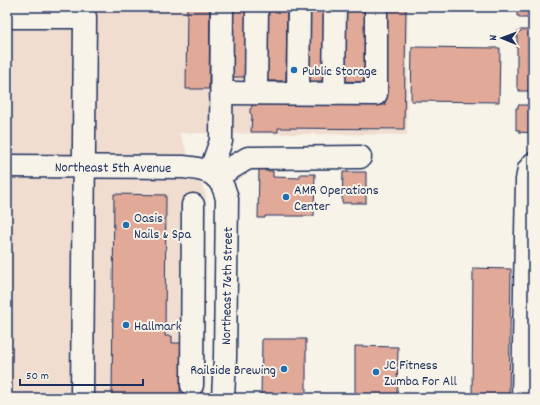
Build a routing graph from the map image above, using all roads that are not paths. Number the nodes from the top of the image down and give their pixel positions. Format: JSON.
{"nodes":[{"id":1,"x":222,"y":7,"type":"edge"},
{"id":2,"x":257,"y":7,"type":"edge"},
{"id":3,"x":299,"y":7,"type":"edge"},
{"id":4,"x":335,"y":7,"type":"edge"},
{"id":5,"x":376,"y":7,"type":"edge"},
{"id":6,"x":7,"y":17,"type":"edge"},
{"id":7,"x":222,"y":93,"type":"junction"},
{"id":8,"x":256,"y":93,"type":"junction"},
{"id":9,"x":298,"y":93,"type":"junction"},
{"id":10,"x":334,"y":93,"type":"junction"},
{"id":11,"x":360,"y":157,"type":"dead end"},
{"id":12,"x":533,"y":164,"type":"edge"},
{"id":13,"x":7,"y":166,"type":"edge"},
{"id":14,"x":84,"y":166,"type":"junction"},
{"id":15,"x":213,"y":174,"type":"junction"},
{"id":16,"x":193,"y":205,"type":"dead end"},
{"id":17,"x":226,"y":269,"type":"junction"},
{"id":18,"x":193,"y":285,"type":"junction"},
{"id":19,"x":192,"y":335,"type":"junction"},
{"id":20,"x":225,"y":358,"type":"junction"},
{"id":21,"x":192,"y":385,"type":"dead end"},
{"id":22,"x":82,"y":398,"type":"edge"},
{"id":23,"x":223,"y":398,"type":"edge"},
{"id":24,"x":523,"y":398,"type":"edge"}],
"edges":[{"from":1,"to":7,"type":"street"},
{"from":2,"to":8,"type":"street"},
{"from":3,"to":9,"type":"street"},
{"from":4,"to":10,"type":"street"},
{"from":5,"to":10,"type":"street"},
{"from":6,"to":14,"type":"street"},
{"from":7,"to":8,"type":"street"},
{"from":7,"to":15,"type":"street"},
{"from":8,"to":9,"type":"street"},
{"from":9,"to":10,"type":"street"},
{"from":11,"to":15,"type":"street"},
{"from":12,"to":24,"type":"street"},
{"from":13,"to":14,"type":"street","name":"Northeast 5th Avenue"},
{"from":14,"to":15,"type":"street","name":"Northeast 5th Avenue"},
{"from":14,"to":22,"type":"street"},
{"from":15,"to":17,"type":"street","name":"Northeast 76th Street"},
{"from":16,"to":18,"type":"street"},
{"from":17,"to":18,"type":"street"},
{"from":17,"to":20,"type":"street","name":"Northeast 76th Street"},
{"from":18,"to":19,"type":"street"},
{"from":19,"to":20,"type":"street"},
{"from":19,"to":21,"type":"street"},
{"from":20,"to":23,"type":"street","name":"Northeast 76th Street"}]}
